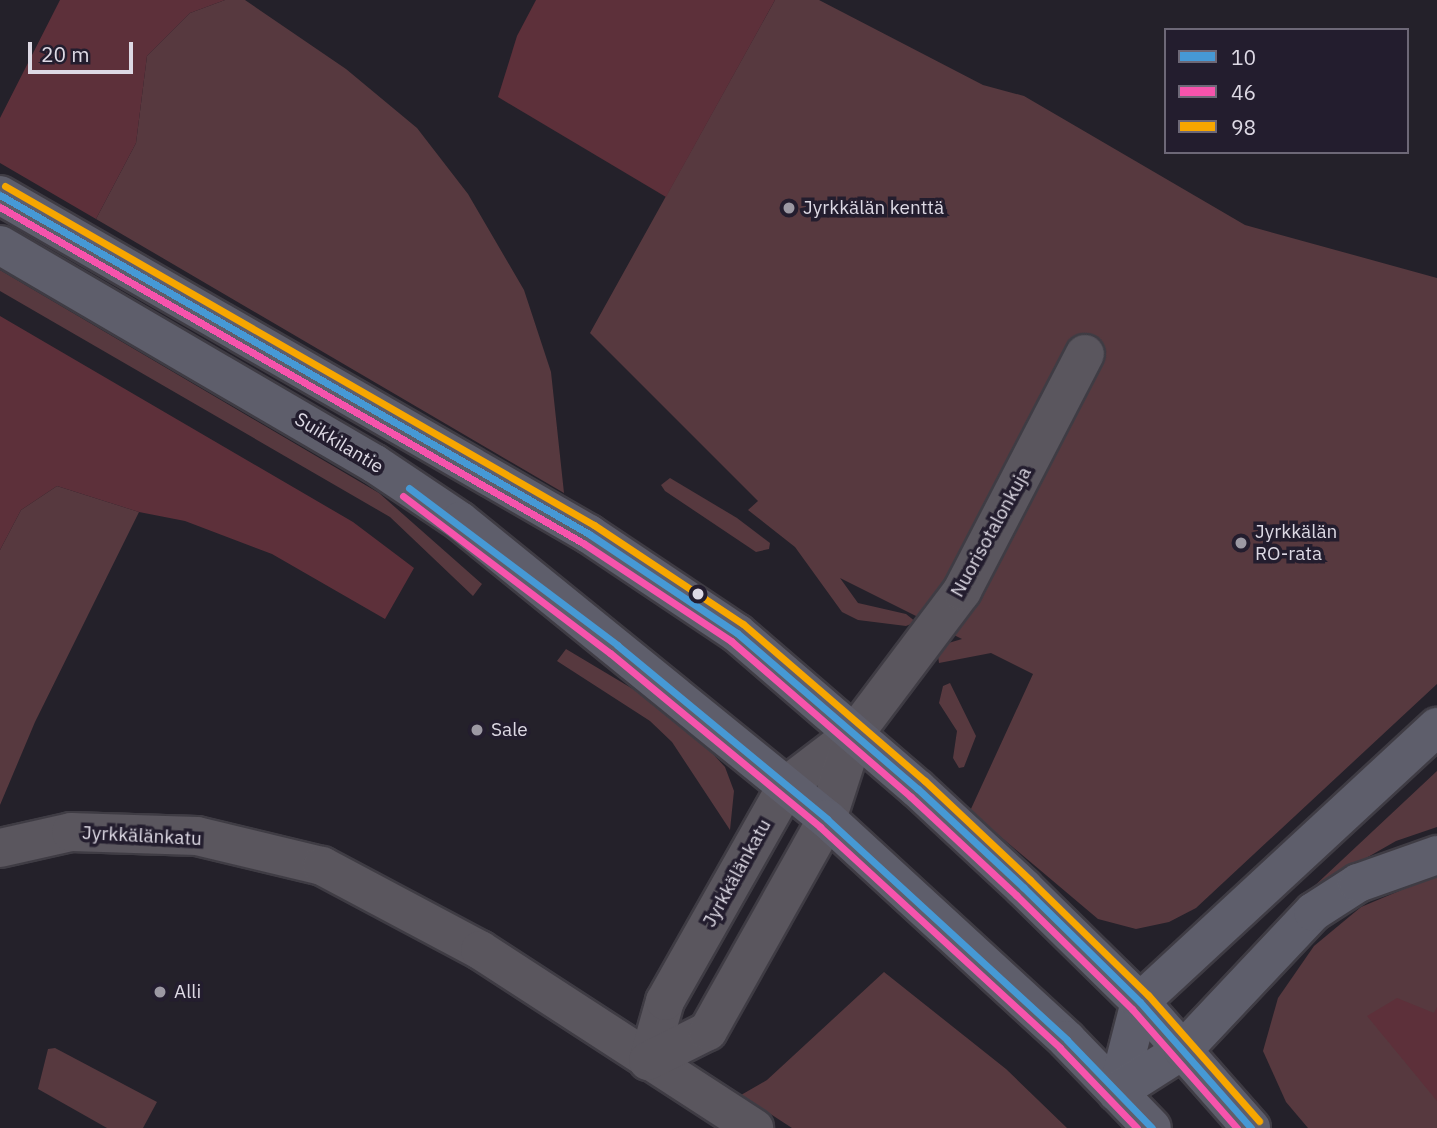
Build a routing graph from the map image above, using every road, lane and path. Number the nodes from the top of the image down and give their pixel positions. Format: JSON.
{"nodes":[{"id":1,"x":0,"y":195,"type":"edge"},
{"id":2,"x":0,"y":245,"type":"edge"},
{"id":3,"x":1085,"y":354,"type":"dead end"},
{"id":4,"x":1437,"y":727,"type":"edge"},
{"id":5,"x":855,"y":733,"type":"junction"},
{"id":6,"x":787,"y":785,"type":"junction"},
{"id":7,"x":827,"y":819,"type":"junction"},
{"id":8,"x":0,"y":848,"type":"edge"},
{"id":9,"x":1437,"y":855,"type":"edge"},
{"id":10,"x":1140,"y":1002,"type":"junction"},
{"id":11,"x":1183,"y":1050,"type":"junction"},
{"id":12,"x":648,"y":1061,"type":"junction"},
{"id":13,"x":1117,"y":1092,"type":"junction"},
{"id":14,"x":754,"y":1128,"type":"edge"},
{"id":15,"x":1152,"y":1128,"type":"edge"},
{"id":16,"x":1251,"y":1128,"type":"edge"}],
"edges":[{"from":1,"to":5,"type":"main road"},
{"from":2,"to":6,"type":"main road","name":"Suikkilantie"},
{"from":3,"to":5,"type":"street","name":"Nuorisotalonkuja"},
{"from":4,"to":10,"type":"main road"},
{"from":5,"to":6,"type":"street","name":"Jyrkkälänkatu"},
{"from":5,"to":7,"type":"street"},
{"from":5,"to":10,"type":"main road"},
{"from":6,"to":7,"type":"main road","name":"Suikkilantie"},
{"from":6,"to":12,"type":"street","name":"Jyrkkälänkatu"},
{"from":7,"to":12,"type":"street"},
{"from":7,"to":13,"type":"main road","name":"Suikkilantie"},
{"from":8,"to":12,"type":"street","name":"Jyrkkälänkatu"},
{"from":9,"to":11,"type":"main road"},
{"from":10,"to":11,"type":"main road"},
{"from":10,"to":13,"type":"main road"},
{"from":11,"to":13,"type":"main road"},
{"from":11,"to":16,"type":"main road"},
{"from":12,"to":14,"type":"street","name":"Jyrkkälänkatu"},
{"from":13,"to":15,"type":"main road","name":"Suikkilantie"}]}
